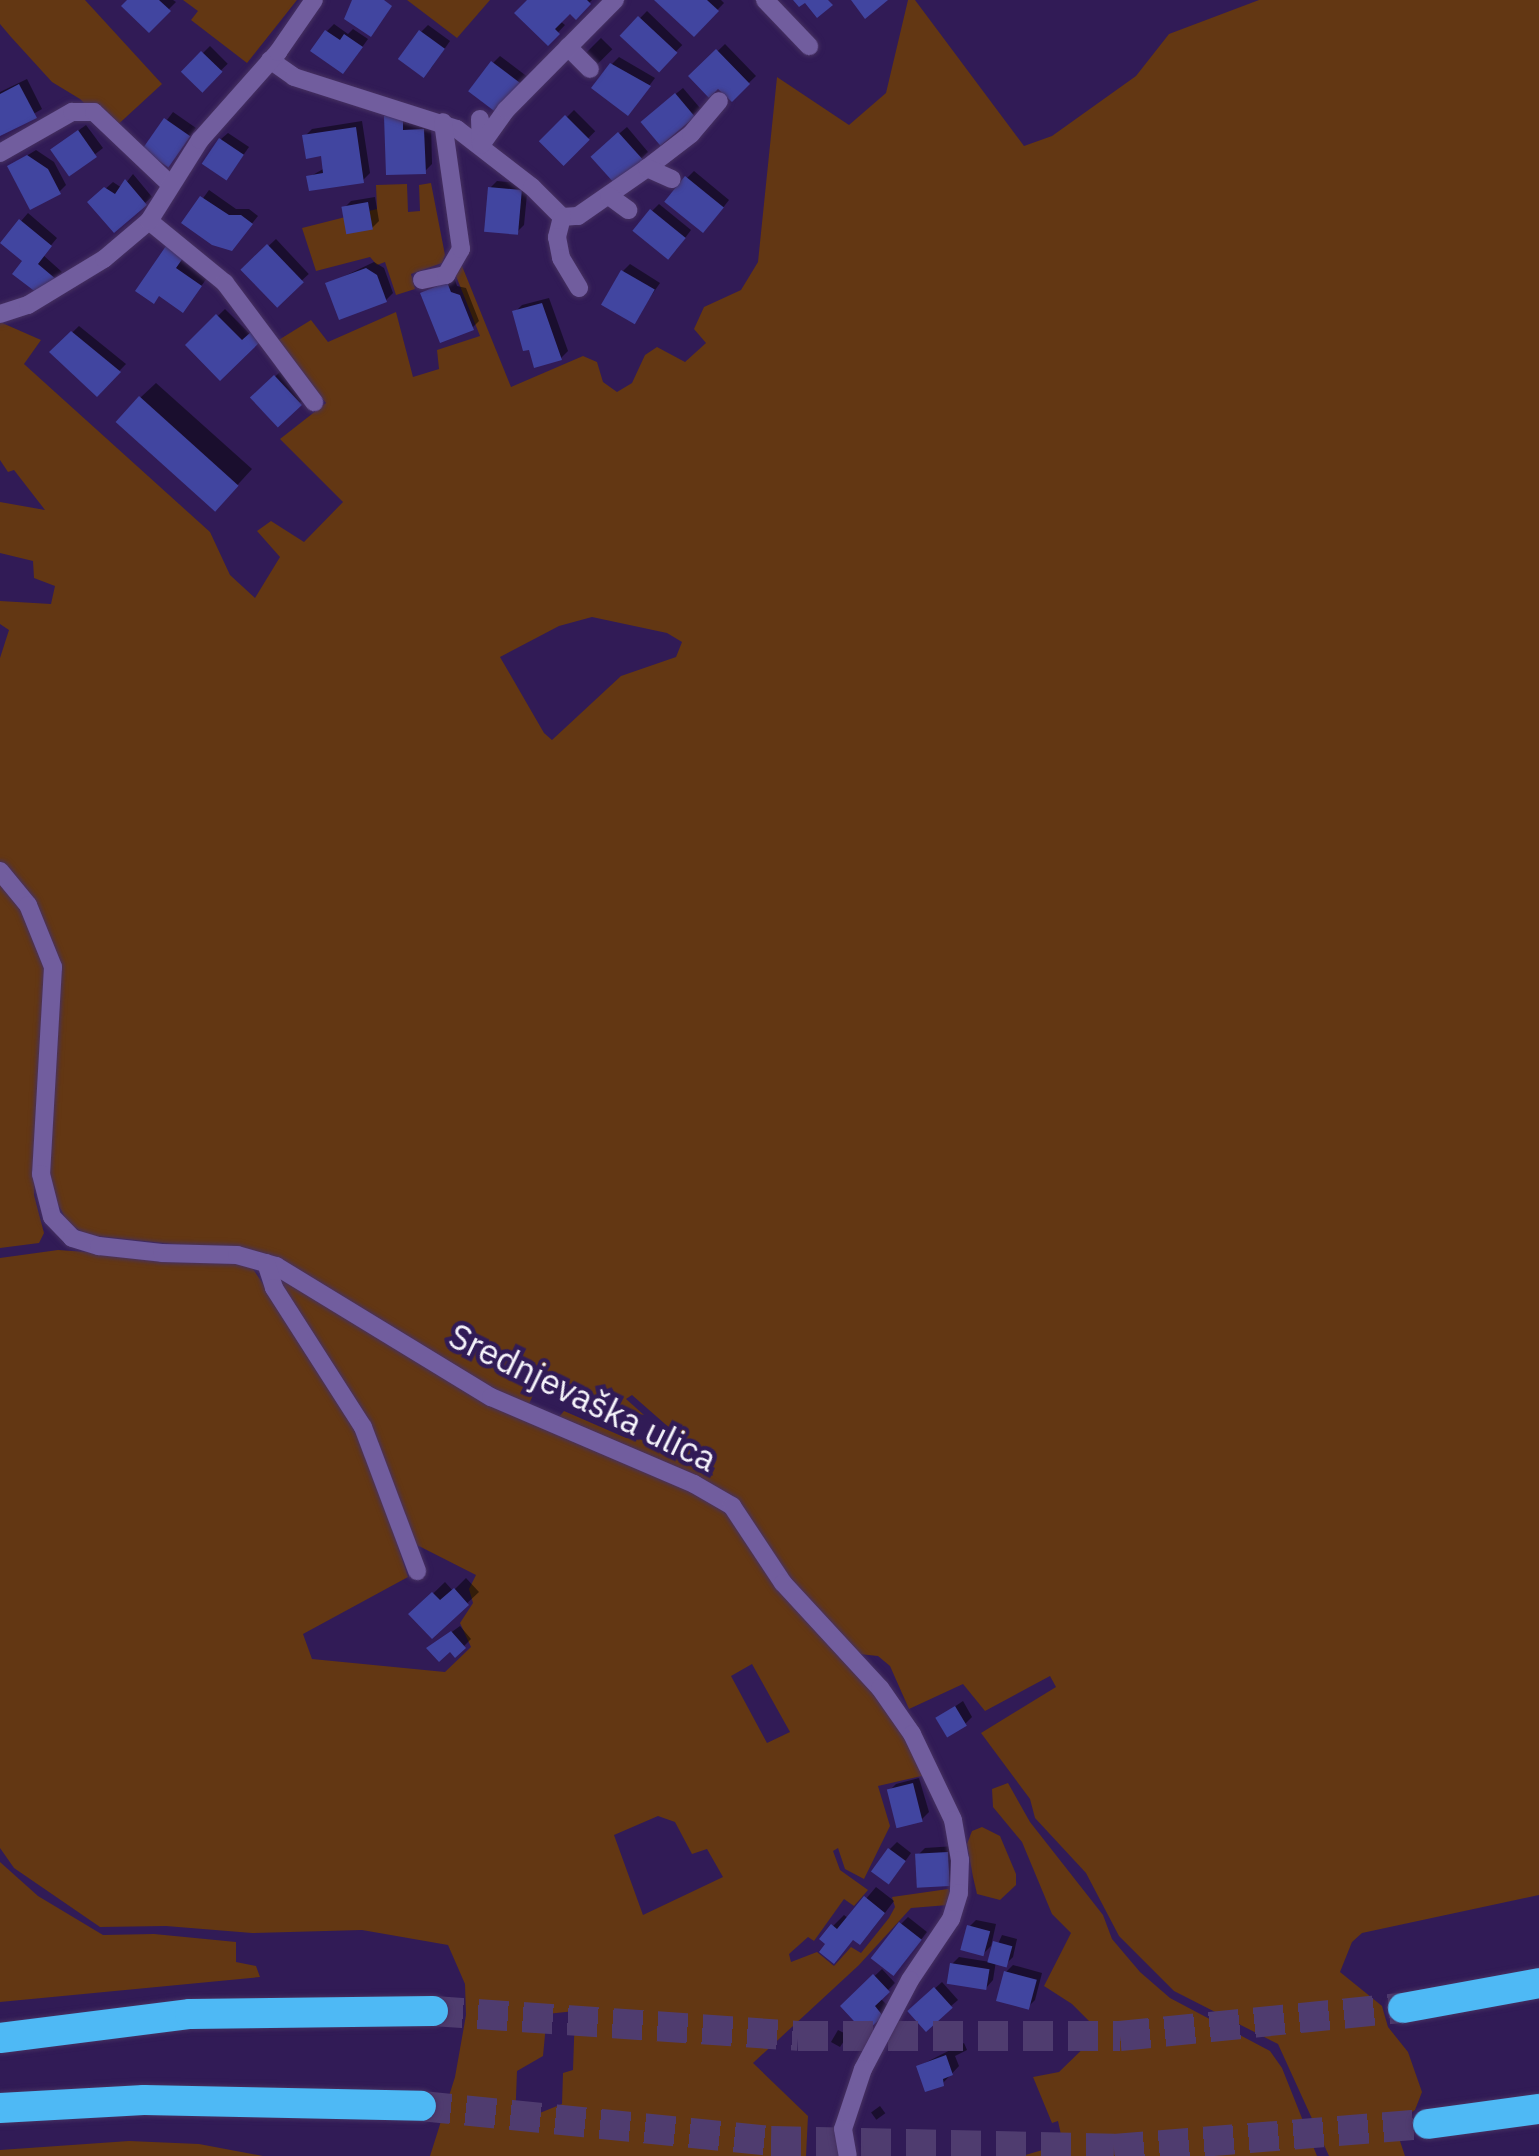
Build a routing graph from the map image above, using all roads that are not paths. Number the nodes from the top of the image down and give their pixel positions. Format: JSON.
{"nodes":[{"id":1,"x":314,"y":0,"type":"edge"},
{"id":2,"x":614,"y":0,"type":"edge"},
{"id":3,"x":765,"y":0,"type":"edge"},
{"id":4,"x":568,"y":46,"type":"junction"},
{"id":5,"x":809,"y":46,"type":"dead end"},
{"id":6,"x":270,"y":60,"type":"junction"},
{"id":7,"x":590,"y":69,"type":"dead end"},
{"id":8,"x":719,"y":101,"type":"dead end"},
{"id":9,"x":480,"y":118,"type":"dead end"},
{"id":10,"x":443,"y":122,"type":"junction"},
{"id":11,"x":481,"y":145,"type":"junction"},
{"id":12,"x":0,"y":153,"type":"edge"},
{"id":13,"x":648,"y":168,"type":"junction"},
{"id":14,"x":672,"y":179,"type":"dead end"},
{"id":15,"x":171,"y":185,"type":"junction"},
{"id":16,"x":608,"y":196,"type":"junction"},
{"id":17,"x":628,"y":210,"type":"dead end"},
{"id":18,"x":562,"y":217,"type":"junction"},
{"id":19,"x":149,"y":221,"type":"junction"},
{"id":20,"x":422,"y":280,"type":"dead end"},
{"id":21,"x":579,"y":288,"type":"dead end"},
{"id":22,"x":0,"y":314,"type":"edge"},
{"id":23,"x":314,"y":402,"type":"dead end"},
{"id":24,"x":0,"y":872,"type":"edge"},
{"id":25,"x":266,"y":1263,"type":"junction"},
{"id":26,"x":417,"y":1571,"type":"dead end"},
{"id":27,"x":1539,"y":1983,"type":"edge"},
{"id":28,"x":1403,"y":2008,"type":"tunnel mouth"},
{"id":29,"x":433,"y":2011,"type":"tunnel mouth"},
{"id":30,"x":0,"y":2038,"type":"edge"},
{"id":31,"x":421,"y":2106,"type":"tunnel mouth"},
{"id":32,"x":0,"y":2108,"type":"edge"},
{"id":33,"x":1539,"y":2109,"type":"edge"},
{"id":34,"x":1428,"y":2124,"type":"tunnel mouth"},
{"id":35,"x":848,"y":2156,"type":"edge"}],
"edges":[{"from":1,"to":6,"type":"street"},
{"from":2,"to":4,"type":"street"},
{"from":3,"to":5,"type":"street"},
{"from":4,"to":7,"type":"street"},
{"from":4,"to":11,"type":"street"},
{"from":6,"to":10,"type":"street"},
{"from":6,"to":15,"type":"street"},
{"from":8,"to":13,"type":"street"},
{"from":9,"to":11,"type":"street"},
{"from":10,"to":11,"type":"street"},
{"from":10,"to":20,"type":"street"},
{"from":11,"to":18,"type":"street"},
{"from":12,"to":15,"type":"street"},
{"from":13,"to":14,"type":"street"},
{"from":13,"to":16,"type":"street"},
{"from":15,"to":19,"type":"street"},
{"from":16,"to":17,"type":"street"},
{"from":16,"to":18,"type":"street"},
{"from":18,"to":21,"type":"street"},
{"from":19,"to":22,"type":"street"},
{"from":19,"to":23,"type":"street"},
{"from":24,"to":25,"type":"street","name":"Srednjevaška ulica"},
{"from":25,"to":26,"type":"street"},
{"from":25,"to":35,"type":"street","name":"Srednjevaška ulica"},
{"from":27,"to":28,"type":"highway"},
{"from":29,"to":30,"type":"highway"},
{"from":31,"to":32,"type":"highway"},
{"from":33,"to":34,"type":"highway"}]}
